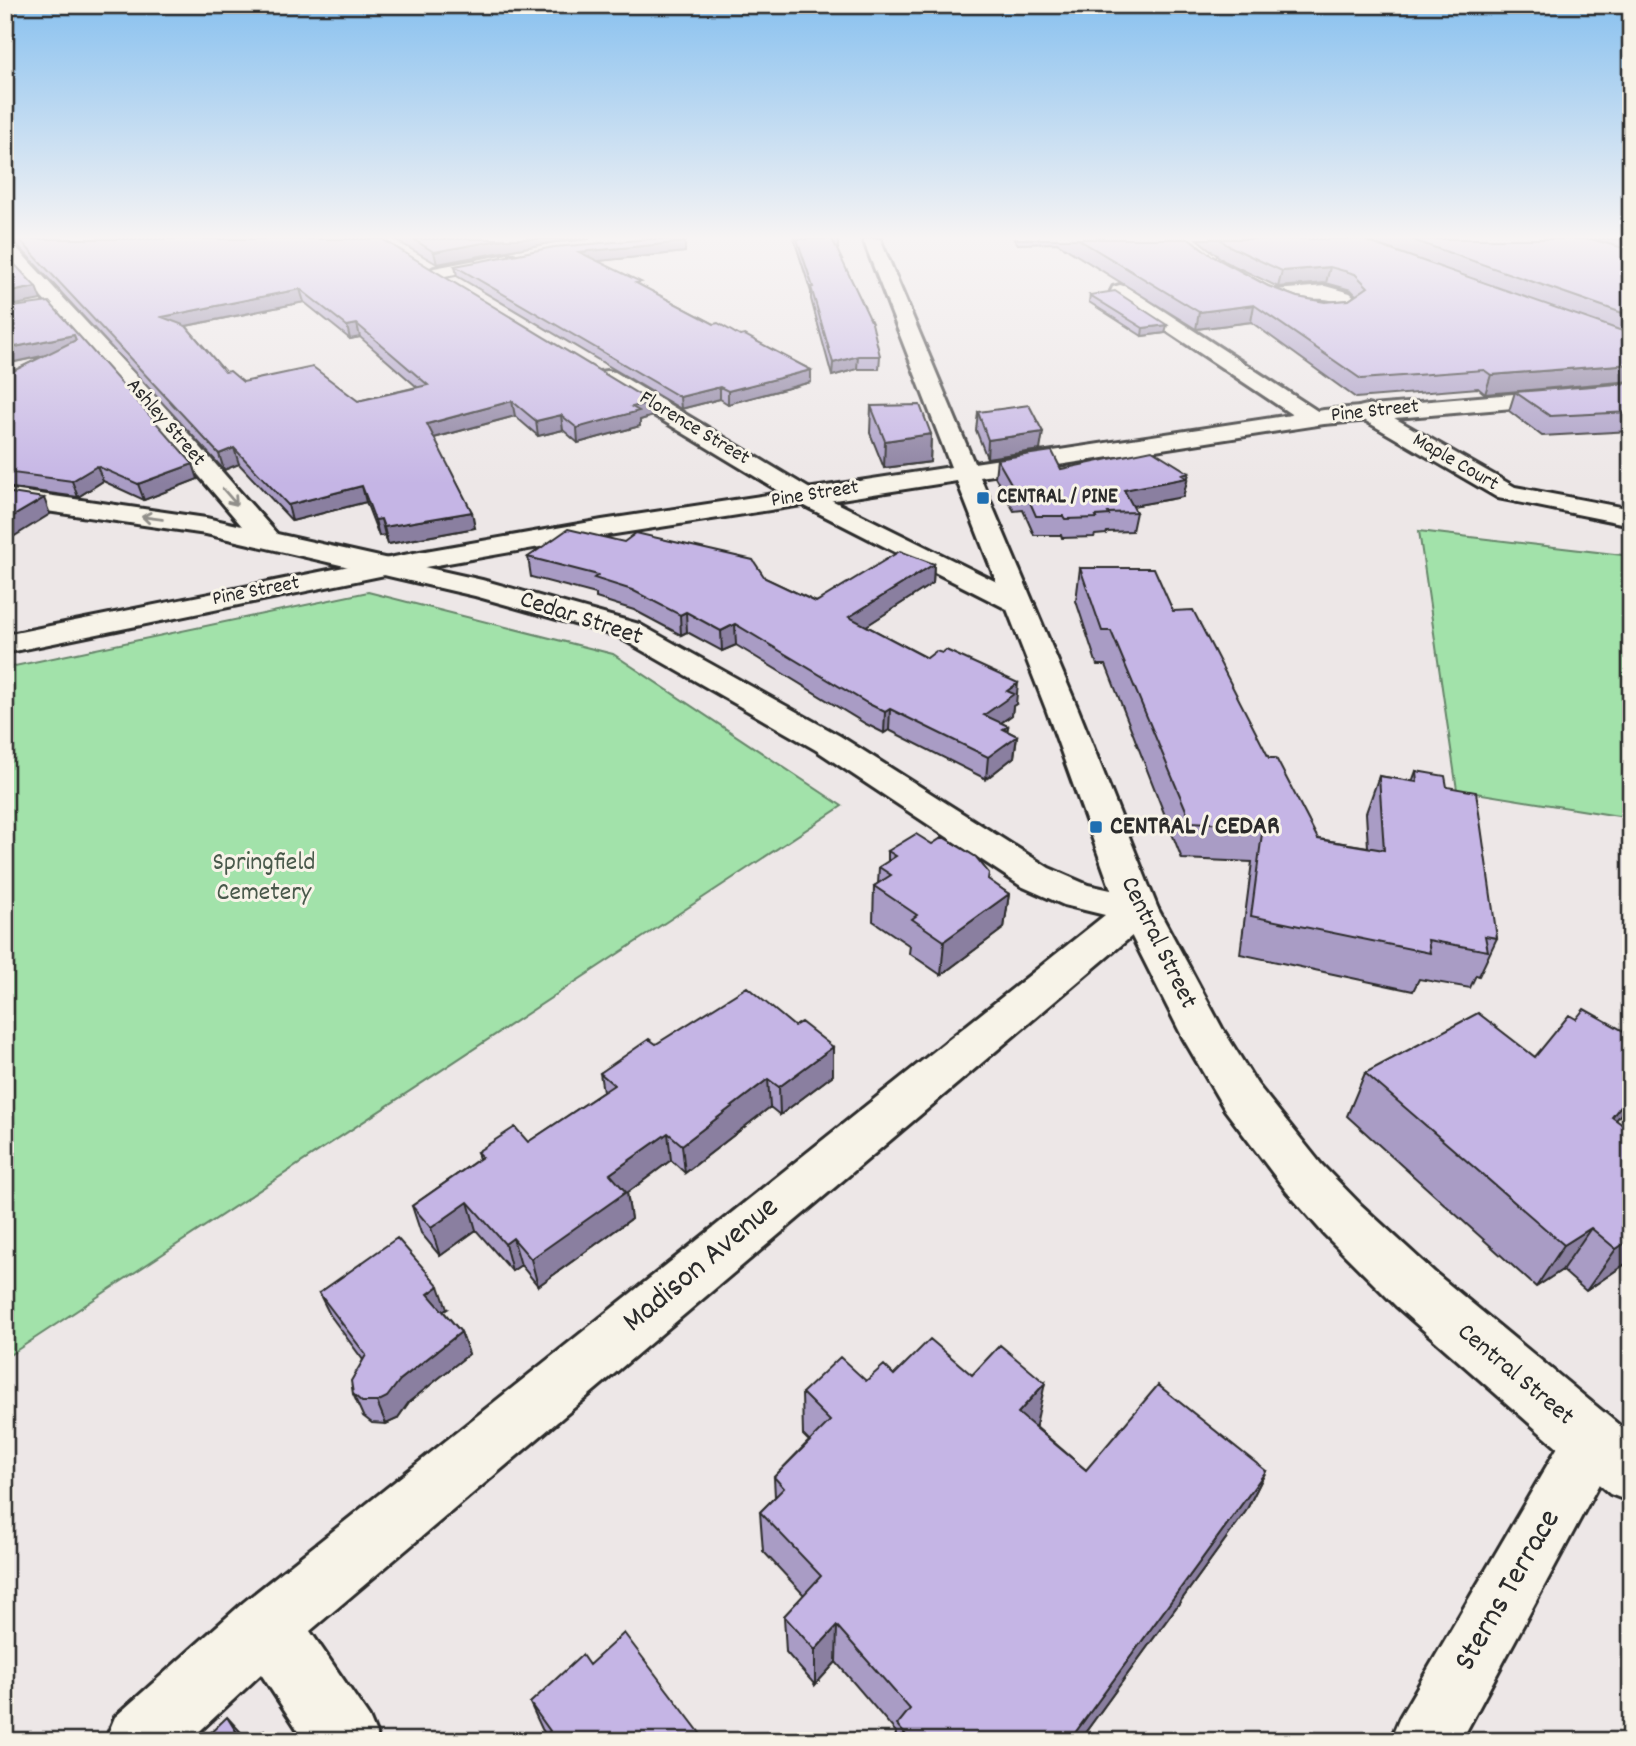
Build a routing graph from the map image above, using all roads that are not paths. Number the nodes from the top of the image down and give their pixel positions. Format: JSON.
{"nodes":[{"id":1,"x":73,"y":320,"type":"edge"},
{"id":2,"x":903,"y":320,"type":"edge"},
{"id":3,"x":1165,"y":320,"type":"edge"},
{"id":4,"x":585,"y":363,"type":"edge"},
{"id":5,"x":1631,"y":391,"type":"edge"},
{"id":6,"x":1367,"y":412,"type":"junction"},
{"id":7,"x":1314,"y":419,"type":"junction"},
{"id":8,"x":963,"y":472,"type":"junction"},
{"id":9,"x":5,"y":497,"type":"edge"},
{"id":10,"x":806,"y":497,"type":"junction"},
{"id":11,"x":1631,"y":517,"type":"edge"},
{"id":12,"x":267,"y":539,"type":"junction"},
{"id":13,"x":386,"y":566,"type":"junction"},
{"id":14,"x":1018,"y":604,"type":"junction"},
{"id":15,"x":5,"y":644,"type":"edge"},
{"id":16,"x":1138,"y":909,"type":"junction"},
{"id":17,"x":1612,"y":1457,"type":"edge"},
{"id":18,"x":267,"y":1625,"type":"junction"},
{"id":19,"x":139,"y":1741,"type":"edge"},
{"id":20,"x":345,"y":1741,"type":"edge"},
{"id":21,"x":1424,"y":1741,"type":"edge"}],
"edges":[{"from":1,"to":12,"type":"street","name":"Ashley Street","one_way":true},
{"from":2,"to":8,"type":"street","name":"Central Street"},
{"from":3,"to":7,"type":"street"},
{"from":4,"to":10,"type":"street","name":"Florence Street"},
{"from":5,"to":6,"type":"street","name":"Pine Street"},
{"from":6,"to":7,"type":"street","name":"Pine Street"},
{"from":6,"to":11,"type":"street","name":"Maple Court"},
{"from":7,"to":8,"type":"street","name":"Pine Street"},
{"from":8,"to":10,"type":"street","name":"Pine Street"},
{"from":8,"to":14,"type":"street","name":"Central Street"},
{"from":12,"to":9,"type":"street","name":"Cedar Street","one_way":true},
{"from":10,"to":13,"type":"street","name":"Pine Street"},
{"from":10,"to":14,"type":"street","name":"Florence Street"},
{"from":12,"to":13,"type":"street","name":"Cedar Street"},
{"from":13,"to":15,"type":"street","name":"Pine Street"},
{"from":13,"to":16,"type":"street","name":"Cedar Street"},
{"from":14,"to":16,"type":"street","name":"Central Street"},
{"from":16,"to":17,"type":"street","name":"Central Street"},
{"from":16,"to":18,"type":"street","name":"Madison Avenue"},
{"from":17,"to":21,"type":"street","name":"Sterns Terrace"},
{"from":18,"to":19,"type":"street","name":"Madison Avenue"},
{"from":18,"to":20,"type":"street"}]}
